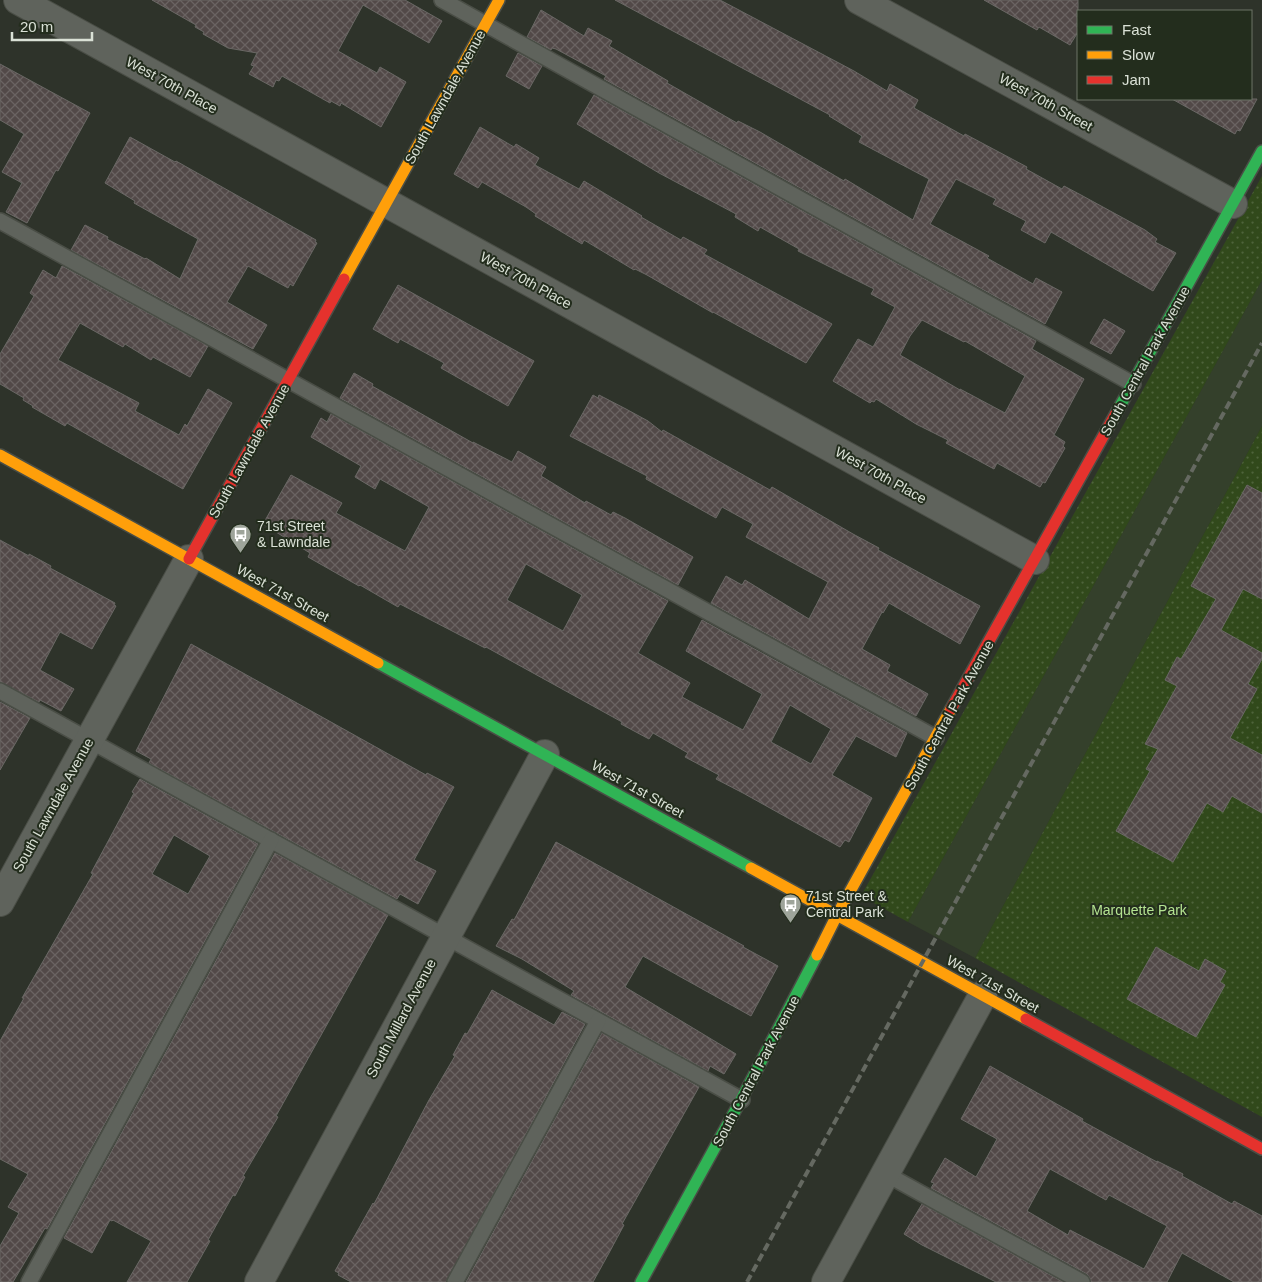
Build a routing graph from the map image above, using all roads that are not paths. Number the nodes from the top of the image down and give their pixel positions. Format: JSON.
{"nodes":[{"id":1,"x":18,"y":0,"type":"edge"},
{"id":2,"x":442,"y":0,"type":"edge"},
{"id":3,"x":499,"y":0,"type":"edge"},
{"id":4,"x":859,"y":0,"type":"edge"},
{"id":5,"x":486,"y":24,"type":"junction"},
{"id":6,"x":1262,"y":151,"type":"edge"},
{"id":7,"x":386,"y":203,"type":"junction"},
{"id":8,"x":1233,"y":204,"type":"junction"},
{"id":9,"x":0,"y":220,"type":"edge"},
{"id":10,"x":288,"y":380,"type":"junction"},
{"id":11,"x":1132,"y":384,"type":"junction"},
{"id":12,"x":0,"y":455,"type":"edge"},
{"id":13,"x":189,"y":559,"type":"junction"},
{"id":14,"x":1035,"y":560,"type":"junction"},
{"id":15,"x":0,"y":691,"type":"edge"},
{"id":16,"x":936,"y":738,"type":"junction"},
{"id":17,"x":89,"y":740,"type":"junction"},
{"id":18,"x":545,"y":754,"type":"junction"},
{"id":19,"x":271,"y":840,"type":"junction"},
{"id":20,"x":0,"y":902,"type":"edge"},
{"id":21,"x":837,"y":915,"type":"junction"},
{"id":22,"x":446,"y":936,"type":"junction"},
{"id":23,"x":983,"y":995,"type":"junction"},
{"id":24,"x":598,"y":1021,"type":"junction"},
{"id":25,"x":742,"y":1100,"type":"junction"},
{"id":26,"x":1262,"y":1149,"type":"edge"},
{"id":27,"x":886,"y":1174,"type":"junction"},
{"id":28,"x":29,"y":1282,"type":"edge"},
{"id":29,"x":259,"y":1282,"type":"edge"},
{"id":30,"x":455,"y":1282,"type":"edge"},
{"id":31,"x":641,"y":1282,"type":"edge"},
{"id":32,"x":826,"y":1282,"type":"edge"},
{"id":33,"x":1082,"y":1282,"type":"edge"}],
"edges":[{"from":1,"to":7,"type":"street","name":"West 70th Place"},
{"from":2,"to":5,"type":"lane"},
{"from":3,"to":5,"type":"street","name":"South Lawndale Avenue"},
{"from":4,"to":8,"type":"street","name":"West 70th Street"},
{"from":5,"to":7,"type":"street","name":"South Lawndale Avenue"},
{"from":5,"to":11,"type":"lane"},
{"from":6,"to":8,"type":"street","name":"South Central Park Avenue"},
{"from":7,"to":10,"type":"street","name":"South Lawndale Avenue"},
{"from":7,"to":14,"type":"street","name":"West 70th Place"},
{"from":8,"to":11,"type":"street","name":"South Central Park Avenue"},
{"from":9,"to":10,"type":"lane"},
{"from":10,"to":13,"type":"street","name":"South Lawndale Avenue"},
{"from":10,"to":16,"type":"lane"},
{"from":11,"to":14,"type":"street","name":"South Central Park Avenue"},
{"from":12,"to":13,"type":"street","name":"West 71st Street"},
{"from":13,"to":17,"type":"street","name":"South Lawndale Avenue"},
{"from":13,"to":18,"type":"street","name":"West 71st Street"},
{"from":14,"to":16,"type":"street","name":"South Central Park Avenue"},
{"from":15,"to":17,"type":"lane"},
{"from":16,"to":21,"type":"street","name":"South Central Park Avenue"},
{"from":17,"to":19,"type":"lane"},
{"from":17,"to":20,"type":"street","name":"South Lawndale Avenue"},
{"from":18,"to":21,"type":"street","name":"West 71st Street"},
{"from":18,"to":22,"type":"street","name":"South Millard Avenue"},
{"from":19,"to":22,"type":"lane"},
{"from":19,"to":28,"type":"lane"},
{"from":21,"to":23,"type":"street","name":"West 71st Street"},
{"from":21,"to":25,"type":"street","name":"South Central Park Avenue"},
{"from":22,"to":24,"type":"lane"},
{"from":22,"to":29,"type":"street","name":"South Millard Avenue"},
{"from":23,"to":26,"type":"street","name":"West 71st Street"},
{"from":23,"to":27,"type":"street"},
{"from":24,"to":25,"type":"lane"},
{"from":24,"to":30,"type":"lane"},
{"from":25,"to":31,"type":"street","name":"South Central Park Avenue"},
{"from":27,"to":32,"type":"street"},
{"from":27,"to":33,"type":"lane"}]}
